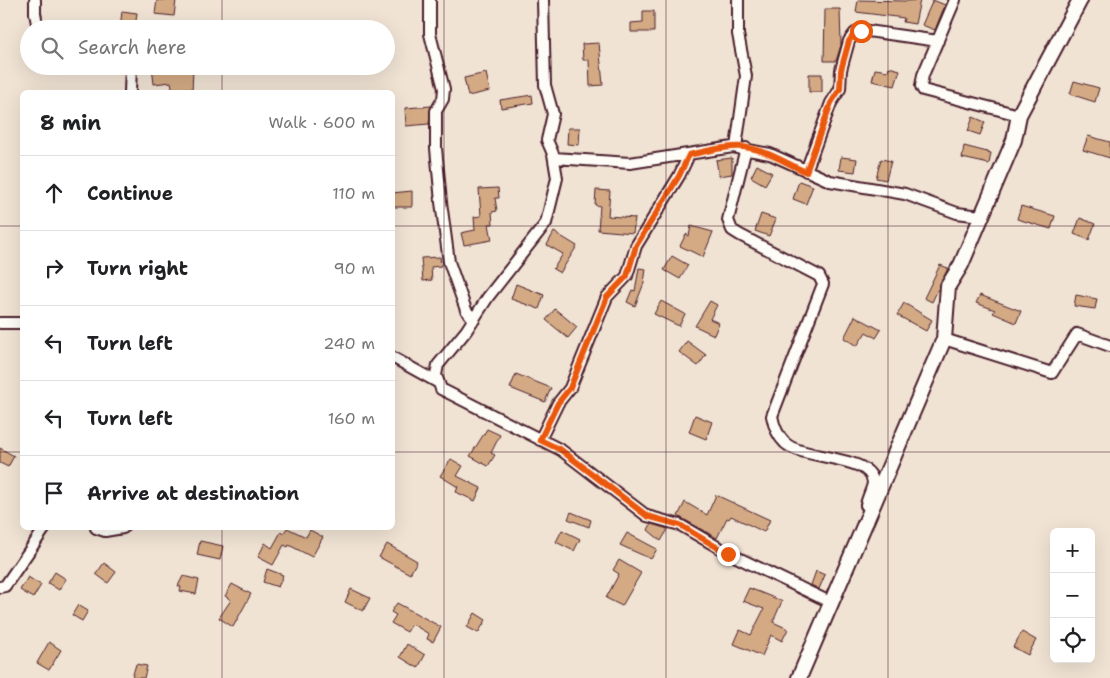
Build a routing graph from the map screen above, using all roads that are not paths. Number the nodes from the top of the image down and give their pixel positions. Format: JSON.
{"nodes":[{"id":1,"x":36,"y":0,"type":"edge"},
{"id":2,"x":430,"y":0,"type":"edge"},
{"id":3,"x":543,"y":0,"type":"edge"},
{"id":4,"x":738,"y":0,"type":"edge"},
{"id":5,"x":955,"y":0,"type":"edge"},
{"id":6,"x":1080,"y":0,"type":"edge"},
{"id":7,"x":36,"y":20,"type":"edge"},
{"id":8,"x":938,"y":41,"type":"junction"},
{"id":9,"x":130,"y":75,"type":"edge"},
{"id":10,"x":130,"y":90,"type":"edge"},
{"id":11,"x":1018,"y":115,"type":"junction"},
{"id":12,"x":741,"y":148,"type":"junction"},
{"id":13,"x":689,"y":155,"type":"junction"},
{"id":14,"x":554,"y":158,"type":"junction"},
{"id":15,"x":806,"y":172,"type":"junction"},
{"id":16,"x":981,"y":216,"type":"junction"},
{"id":17,"x":474,"y":320,"type":"junction"},
{"id":18,"x":0,"y":323,"type":"edge"},
{"id":19,"x":20,"y":323,"type":"edge"},
{"id":20,"x":944,"y":339,"type":"junction"},
{"id":21,"x":1110,"y":346,"type":"edge"},
{"id":22,"x":395,"y":359,"type":"edge"},
{"id":23,"x":437,"y":382,"type":"junction"},
{"id":24,"x":540,"y":440,"type":"junction"},
{"id":25,"x":872,"y":509,"type":"junction"},
{"id":26,"x":44,"y":530,"type":"edge"},
{"id":27,"x":0,"y":587,"type":"edge"},
{"id":28,"x":832,"y":603,"type":"junction"},
{"id":29,"x":799,"y":678,"type":"edge"}],
"edges":[{"from":1,"to":7,"type":"street"},
{"from":2,"to":17,"type":"street"},
{"from":3,"to":14,"type":"street"},
{"from":4,"to":12,"type":"street"},
{"from":5,"to":8,"type":"street"},
{"from":6,"to":11,"type":"street"},
{"from":8,"to":11,"type":"street"},
{"from":8,"to":15,"type":"street"},
{"from":9,"to":10,"type":"street"},
{"from":11,"to":16,"type":"street"},
{"from":12,"to":13,"type":"street"},
{"from":12,"to":15,"type":"street"},
{"from":12,"to":25,"type":"street"},
{"from":13,"to":14,"type":"street"},
{"from":13,"to":24,"type":"street"},
{"from":14,"to":17,"type":"street"},
{"from":15,"to":16,"type":"street"},
{"from":16,"to":20,"type":"street"},
{"from":17,"to":23,"type":"street"},
{"from":18,"to":19,"type":"street"},
{"from":20,"to":21,"type":"street"},
{"from":20,"to":25,"type":"street"},
{"from":22,"to":23,"type":"street"},
{"from":23,"to":24,"type":"street"},
{"from":24,"to":28,"type":"street"},
{"from":25,"to":28,"type":"street"},
{"from":26,"to":27,"type":"street"},
{"from":28,"to":29,"type":"street"}]}
